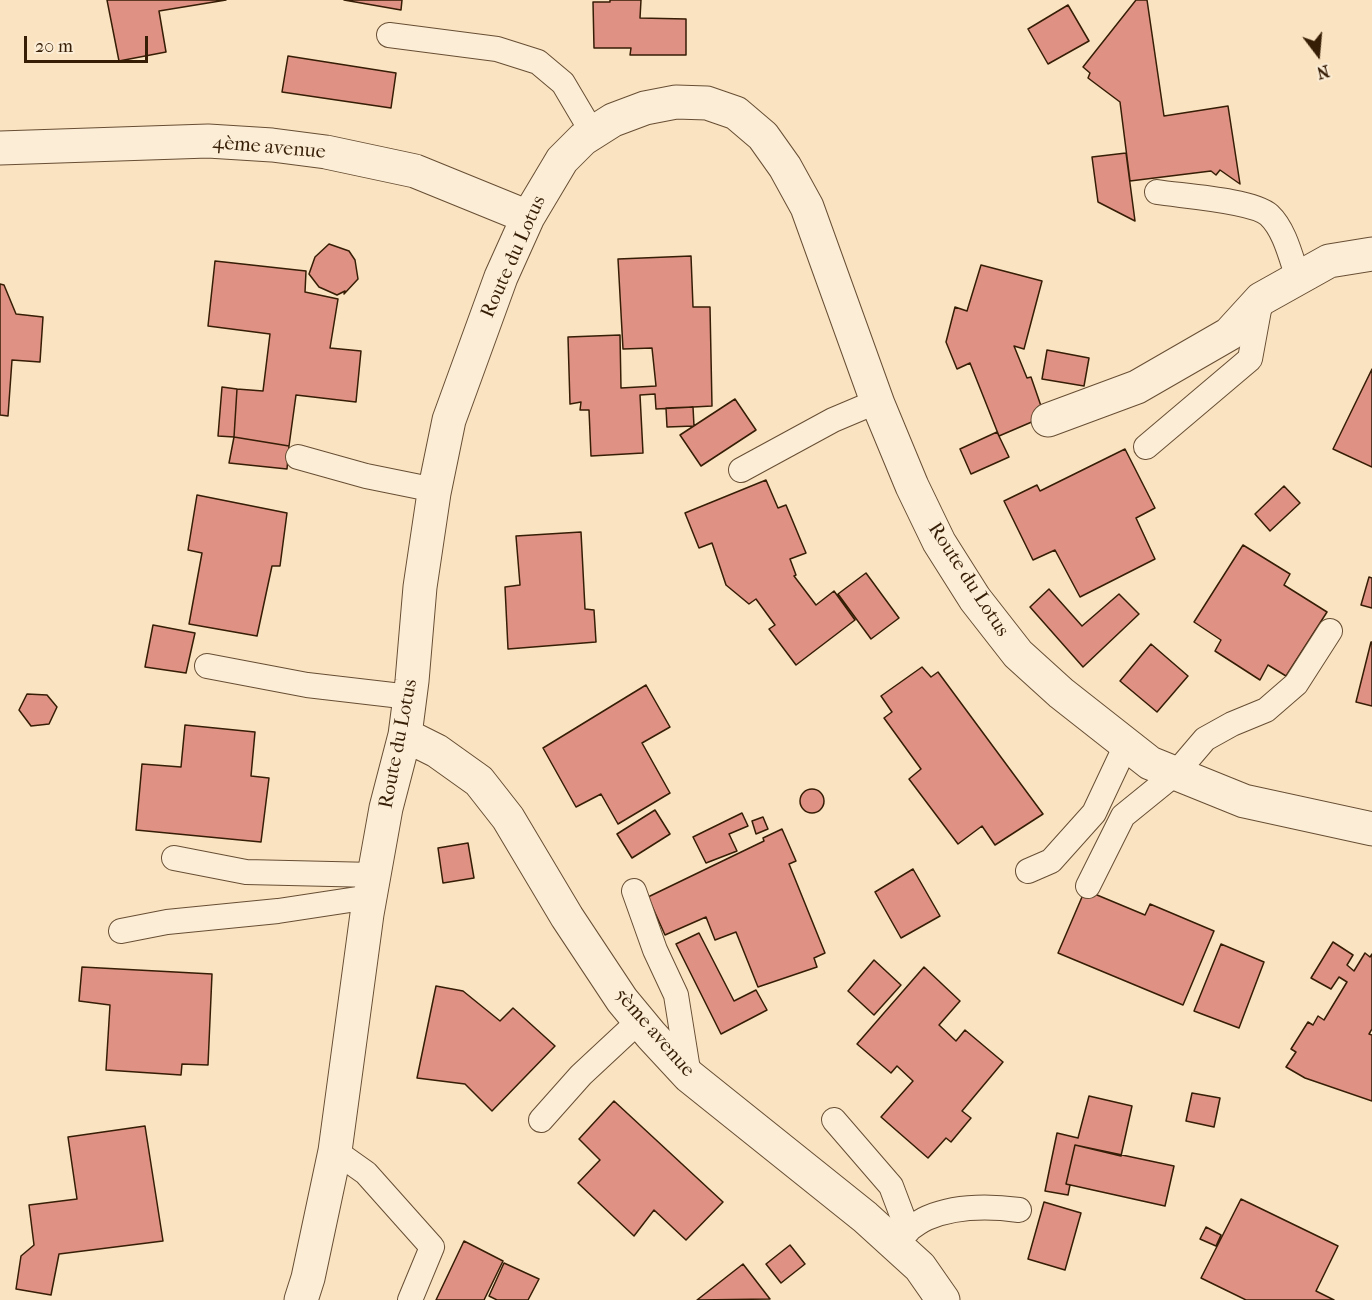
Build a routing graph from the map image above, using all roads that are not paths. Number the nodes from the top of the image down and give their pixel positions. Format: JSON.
{"nodes":[{"id":1,"x":389,"y":34,"type":"dead end"},
{"id":2,"x":592,"y":132,"type":"junction"},
{"id":3,"x":0,"y":148,"type":"edge"},
{"id":4,"x":1157,"y":192,"type":"dead end"},
{"id":5,"x":528,"y":217,"type":"junction"},
{"id":6,"x":1372,"y":254,"type":"edge"},
{"id":7,"x":1298,"y":278,"type":"junction"},
{"id":8,"x":1261,"y":299,"type":"junction"},
{"id":9,"x":878,"y":400,"type":"junction"},
{"id":10,"x":1048,"y":420,"type":"dead end"},
{"id":11,"x":1146,"y":447,"type":"dead end"},
{"id":12,"x":298,"y":457,"type":"dead end"},
{"id":13,"x":741,"y":470,"type":"dead end"},
{"id":14,"x":435,"y":490,"type":"junction"},
{"id":15,"x":1330,"y":631,"type":"dead end"},
{"id":16,"x":207,"y":666,"type":"dead end"},
{"id":17,"x":410,"y":697,"type":"junction"},
{"id":18,"x":405,"y":735,"type":"junction"},
{"id":19,"x":1126,"y":745,"type":"junction"},
{"id":20,"x":1176,"y":773,"type":"junction"},
{"id":21,"x":1372,"y":829,"type":"edge"},
{"id":22,"x":174,"y":858,"type":"dead end"},
{"id":23,"x":1028,"y":871,"type":"dead end"},
{"id":24,"x":372,"y":886,"type":"junction"},
{"id":25,"x":1088,"y":886,"type":"dead end"},
{"id":26,"x":634,"y":891,"type":"dead end"},
{"id":27,"x":121,"y":931,"type":"dead end"},
{"id":28,"x":639,"y":1021,"type":"junction"},
{"id":29,"x":689,"y":1076,"type":"junction"},
{"id":30,"x":541,"y":1120,"type":"dead end"},
{"id":31,"x":834,"y":1120,"type":"dead end"},
{"id":32,"x":335,"y":1151,"type":"junction"},
{"id":33,"x":1019,"y":1210,"type":"dead end"},
{"id":34,"x":900,"y":1237,"type":"junction"},
{"id":35,"x":301,"y":1300,"type":"edge"},
{"id":36,"x":410,"y":1300,"type":"edge"},
{"id":37,"x":943,"y":1300,"type":"edge"}],
"edges":[{"from":1,"to":2,"type":"lane"},
{"from":2,"to":5,"type":"street","name":"Route du Lotus"},
{"from":2,"to":9,"type":"street","name":"Route du Lotus"},
{"from":3,"to":5,"type":"street","name":"4ème avenue"},
{"from":4,"to":7,"type":"lane"},
{"from":5,"to":14,"type":"street","name":"Route du Lotus"},
{"from":6,"to":7,"type":"street"},
{"from":7,"to":8,"type":"street"},
{"from":8,"to":10,"type":"street"},
{"from":8,"to":11,"type":"lane"},
{"from":9,"to":13,"type":"lane"},
{"from":9,"to":19,"type":"street","name":"Route du Lotus"},
{"from":12,"to":14,"type":"lane"},
{"from":14,"to":17,"type":"street","name":"Route du Lotus"},
{"from":15,"to":20,"type":"lane"},
{"from":16,"to":17,"type":"lane"},
{"from":17,"to":18,"type":"street","name":"Route du Lotus"},
{"from":18,"to":24,"type":"street","name":"Route du Lotus"},
{"from":18,"to":28,"type":"street","name":"5ème avenue"},
{"from":19,"to":20,"type":"street","name":"Route du Lotus"},
{"from":19,"to":23,"type":"lane"},
{"from":20,"to":21,"type":"street","name":"Route du Lotus"},
{"from":20,"to":25,"type":"lane"},
{"from":22,"to":24,"type":"lane"},
{"from":24,"to":27,"type":"lane"},
{"from":24,"to":32,"type":"street","name":"Route du Lotus"},
{"from":26,"to":29,"type":"lane"},
{"from":28,"to":29,"type":"street","name":"5ème avenue"},
{"from":28,"to":30,"type":"lane"},
{"from":29,"to":34,"type":"street","name":"5ème avenue"},
{"from":31,"to":34,"type":"lane"},
{"from":32,"to":35,"type":"street","name":"Route du Lotus"},
{"from":32,"to":36,"type":"lane"},
{"from":33,"to":34,"type":"lane"},
{"from":34,"to":37,"type":"street","name":"5ème avenue"}]}
